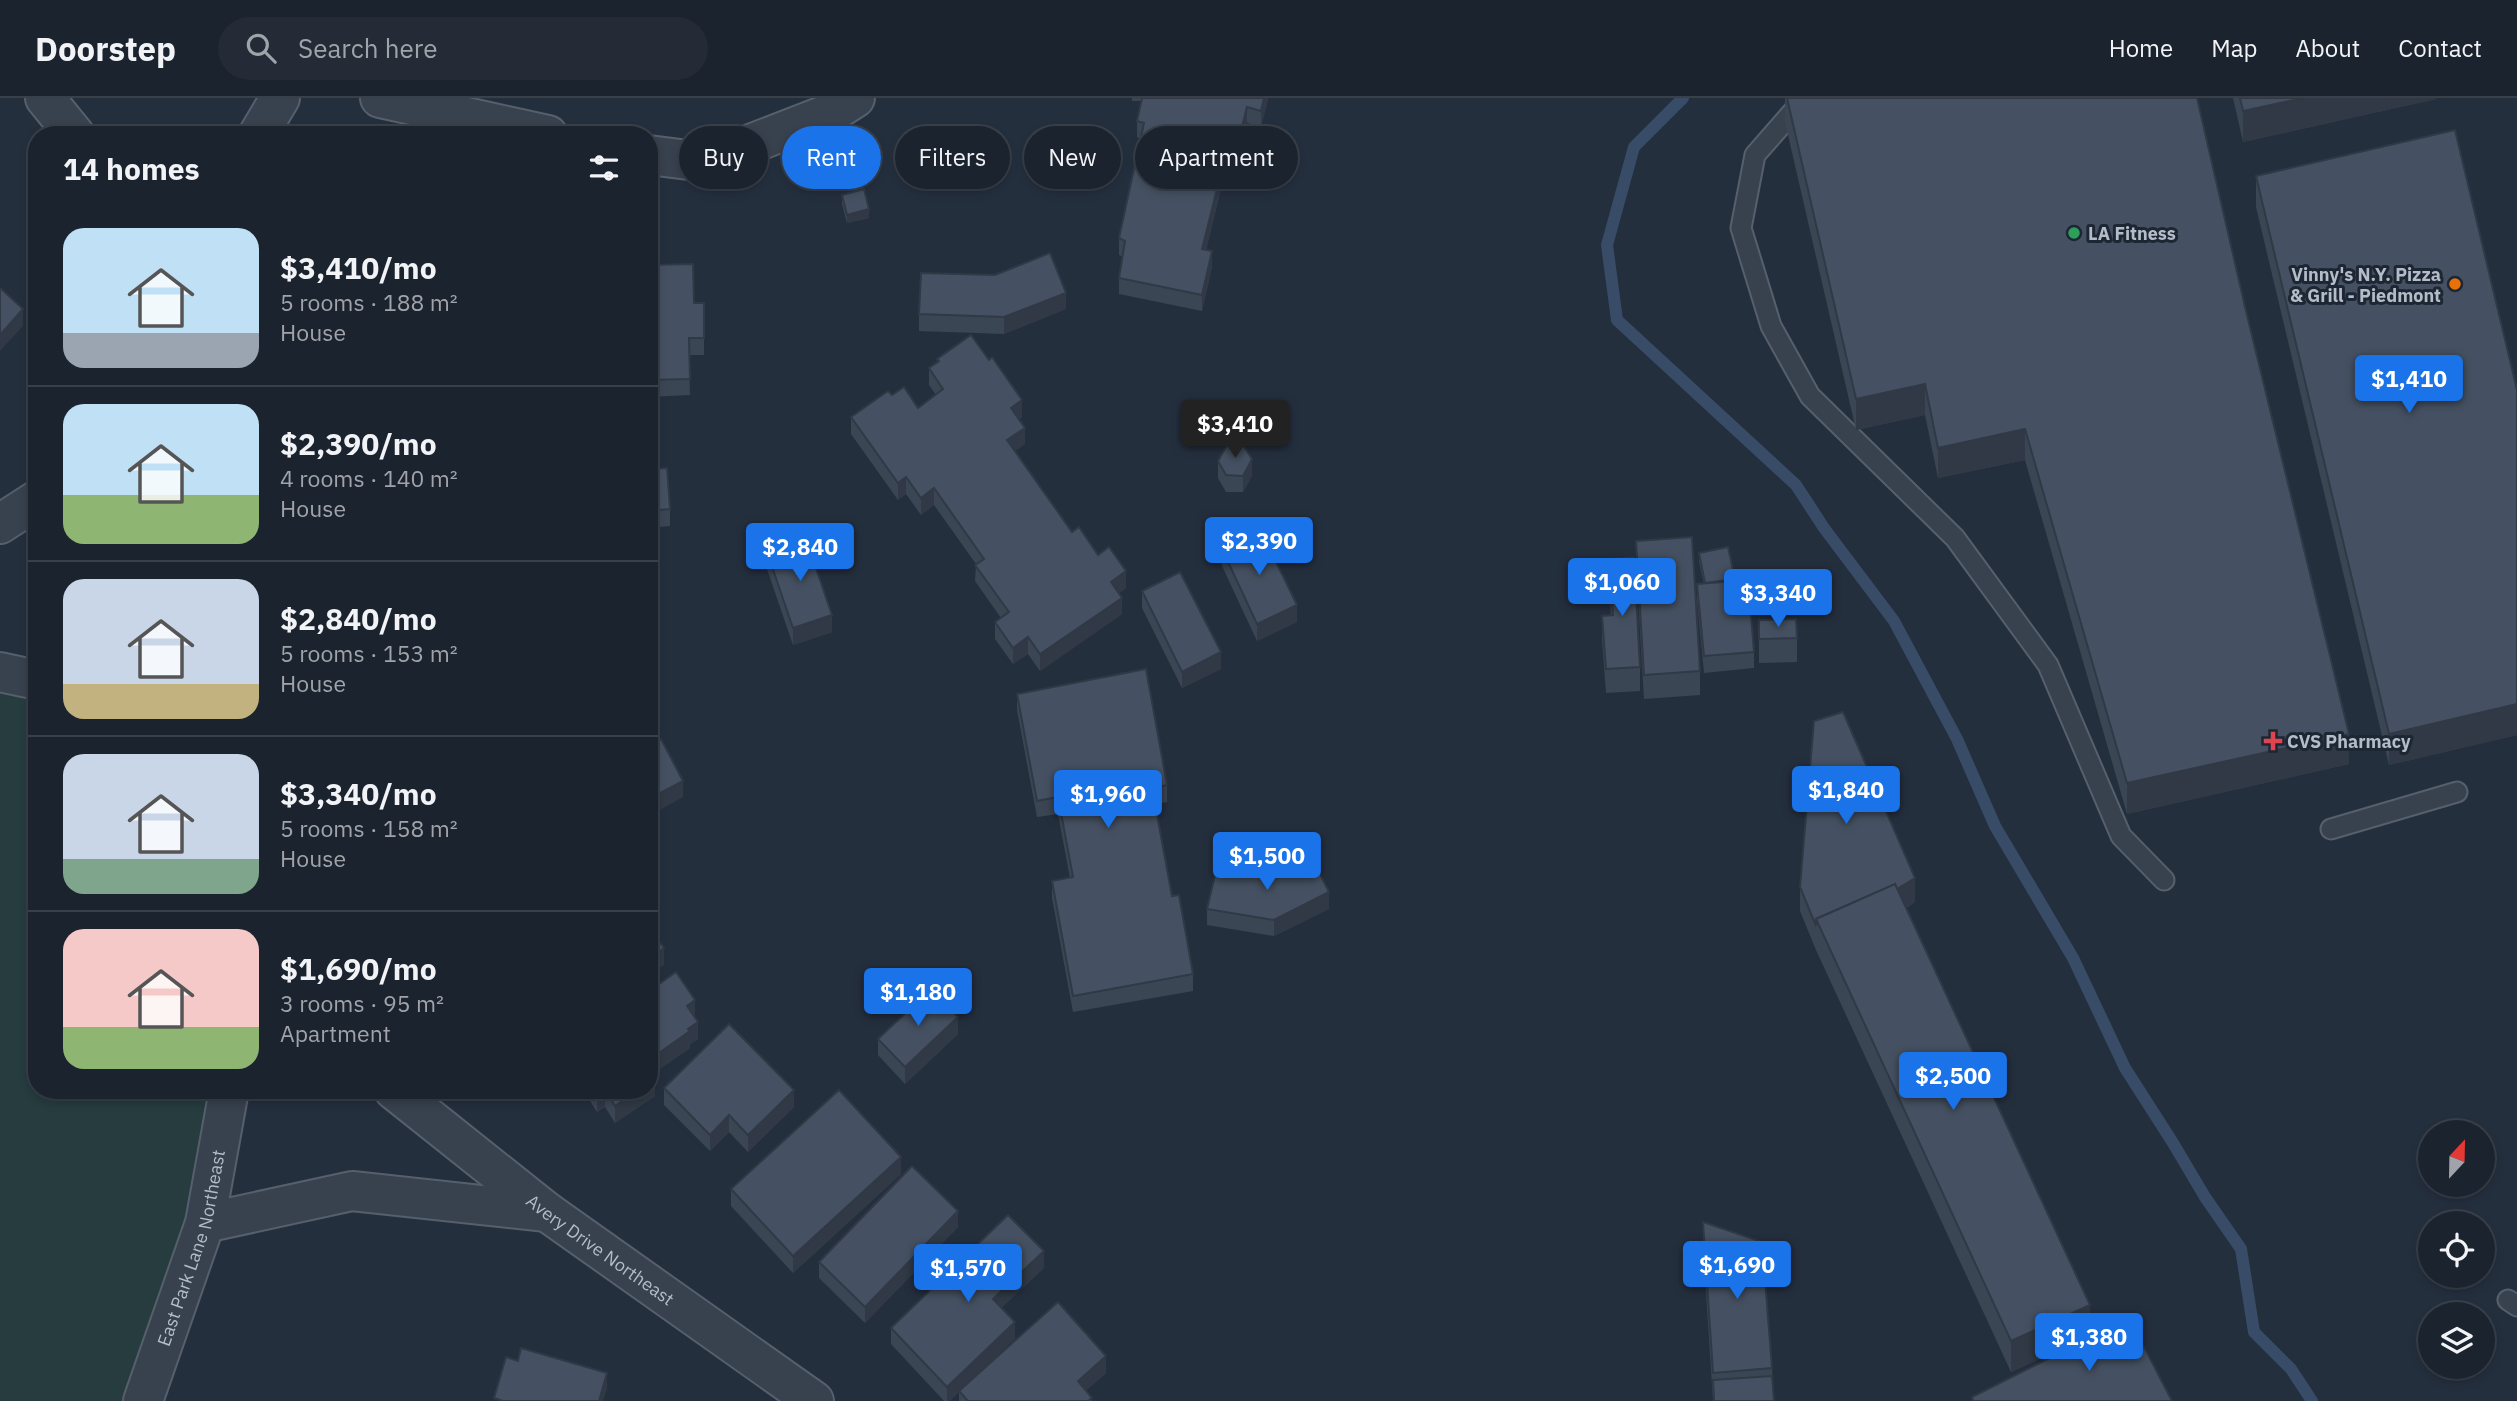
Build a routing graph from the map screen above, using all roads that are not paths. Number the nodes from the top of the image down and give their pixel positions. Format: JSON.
{"nodes":[{"id":1,"x":45,"y":98,"type":"edge"},
{"id":2,"x":281,"y":98,"type":"edge"},
{"id":3,"x":380,"y":98,"type":"edge"},
{"id":4,"x":855,"y":98,"type":"edge"},
{"id":5,"x":1805,"y":98,"type":"edge"},
{"id":6,"x":68,"y":126,"type":"edge"},
{"id":7,"x":264,"y":126,"type":"edge"},
{"id":8,"x":507,"y":126,"type":"edge"},
{"id":9,"x":658,"y":156,"type":"edge"},
{"id":10,"x":28,"y":506,"type":"edge"},
{"id":11,"x":0,"y":524,"type":"edge"},
{"id":12,"x":0,"y":671,"type":"edge"},
{"id":13,"x":28,"y":678,"type":"edge"},
{"id":14,"x":2456,"y":792,"type":"dead end"},
{"id":15,"x":2331,"y":829,"type":"dead end"},
{"id":16,"x":2164,"y":880,"type":"dead end"},
{"id":17,"x":227,"y":1099,"type":"edge"},
{"id":18,"x":405,"y":1099,"type":"edge"},
{"id":19,"x":547,"y":1212,"type":"junction"},
{"id":20,"x":205,"y":1223,"type":"junction"},
{"id":21,"x":143,"y":1401,"type":"edge"},
{"id":22,"x":814,"y":1401,"type":"edge"}],
"edges":[{"from":1,"to":6,"type":"street"},
{"from":2,"to":7,"type":"street"},
{"from":3,"to":8,"type":"street"},
{"from":4,"to":9,"type":"street"},
{"from":5,"to":16,"type":"lane"},
{"from":10,"to":11,"type":"street"},
{"from":12,"to":13,"type":"street"},
{"from":14,"to":15,"type":"lane"},
{"from":17,"to":20,"type":"street","name":"East Park Lane Northeast"},
{"from":18,"to":19,"type":"street","name":"Avery Drive Northeast"},
{"from":19,"to":20,"type":"street"},
{"from":19,"to":22,"type":"street","name":"Avery Drive Northeast"},
{"from":20,"to":21,"type":"street","name":"East Park Lane Northeast"}]}
